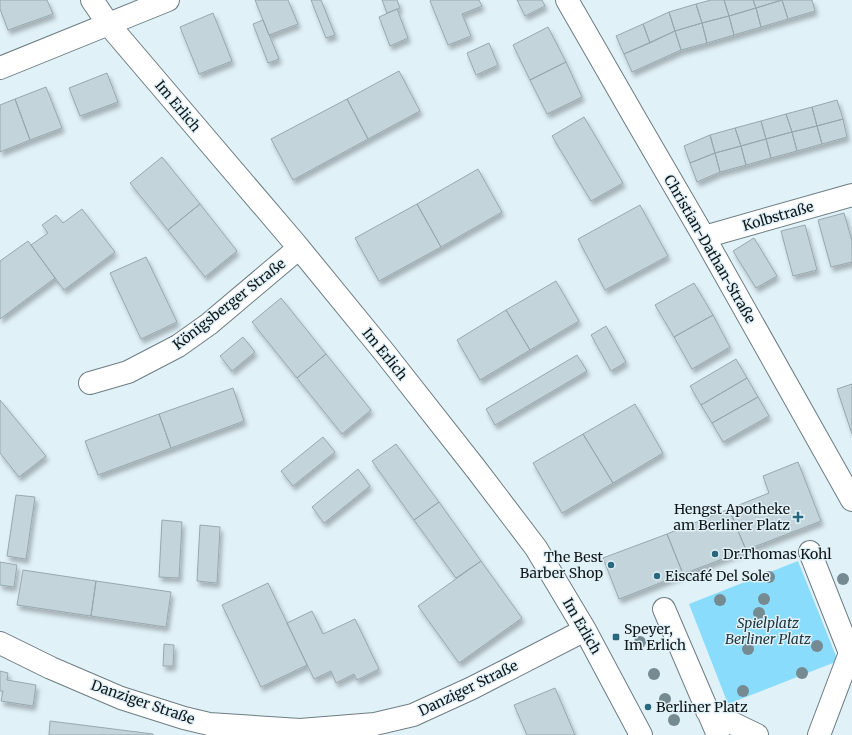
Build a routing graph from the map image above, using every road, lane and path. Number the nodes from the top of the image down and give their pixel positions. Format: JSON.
{"nodes":[{"id":1,"x":92,"y":0,"type":"edge"},
{"id":2,"x":168,"y":0,"type":"edge"},
{"id":3,"x":567,"y":0,"type":"edge"},
{"id":4,"x":109,"y":25,"type":"junction"},
{"id":5,"x":0,"y":68,"type":"edge"},
{"id":6,"x":852,"y":195,"type":"edge"},
{"id":7,"x":704,"y":237,"type":"junction"},
{"id":8,"x":299,"y":248,"type":"junction"},
{"id":9,"x":90,"y":382,"type":"dead end"},
{"id":10,"x":852,"y":500,"type":"edge"},
{"id":11,"x":810,"y":552,"type":"dead end"},
{"id":12,"x":664,"y":609,"type":"dead end"},
{"id":13,"x":585,"y":630,"type":"junction"},
{"id":14,"x":0,"y":643,"type":"edge"},
{"id":15,"x":851,"y":655,"type":"edge"},
{"id":16,"x":707,"y":711,"type":"junction"},
{"id":17,"x":182,"y":726,"type":"edge"},
{"id":18,"x":640,"y":735,"type":"edge"},
{"id":19,"x":718,"y":735,"type":"edge"},
{"id":20,"x":757,"y":735,"type":"edge"},
{"id":21,"x":820,"y":735,"type":"edge"}],
"edges":[{"from":1,"to":4,"type":"street","name":"Im Erlich"},
{"from":2,"to":4,"type":"street"},
{"from":3,"to":7,"type":"street","name":"Christian-Dathan-Straße"},
{"from":4,"to":5,"type":"street"},
{"from":4,"to":8,"type":"street","name":"Im Erlich"},
{"from":6,"to":7,"type":"street","name":"Kolbstraße"},
{"from":7,"to":10,"type":"street","name":"Christian-Dathan-Straße"},
{"from":8,"to":9,"type":"street","name":"Königsberger Straße"},
{"from":8,"to":13,"type":"street","name":"Im Erlich"},
{"from":11,"to":15,"type":"street"},
{"from":12,"to":16,"type":"street"},
{"from":13,"to":17,"type":"street","name":"Danziger Straße"},
{"from":13,"to":18,"type":"street","name":"Im Erlich"},
{"from":14,"to":17,"type":"street","name":"Danziger Straße"},
{"from":15,"to":21,"type":"street"},
{"from":16,"to":19,"type":"street"},
{"from":16,"to":20,"type":"street"}]}
